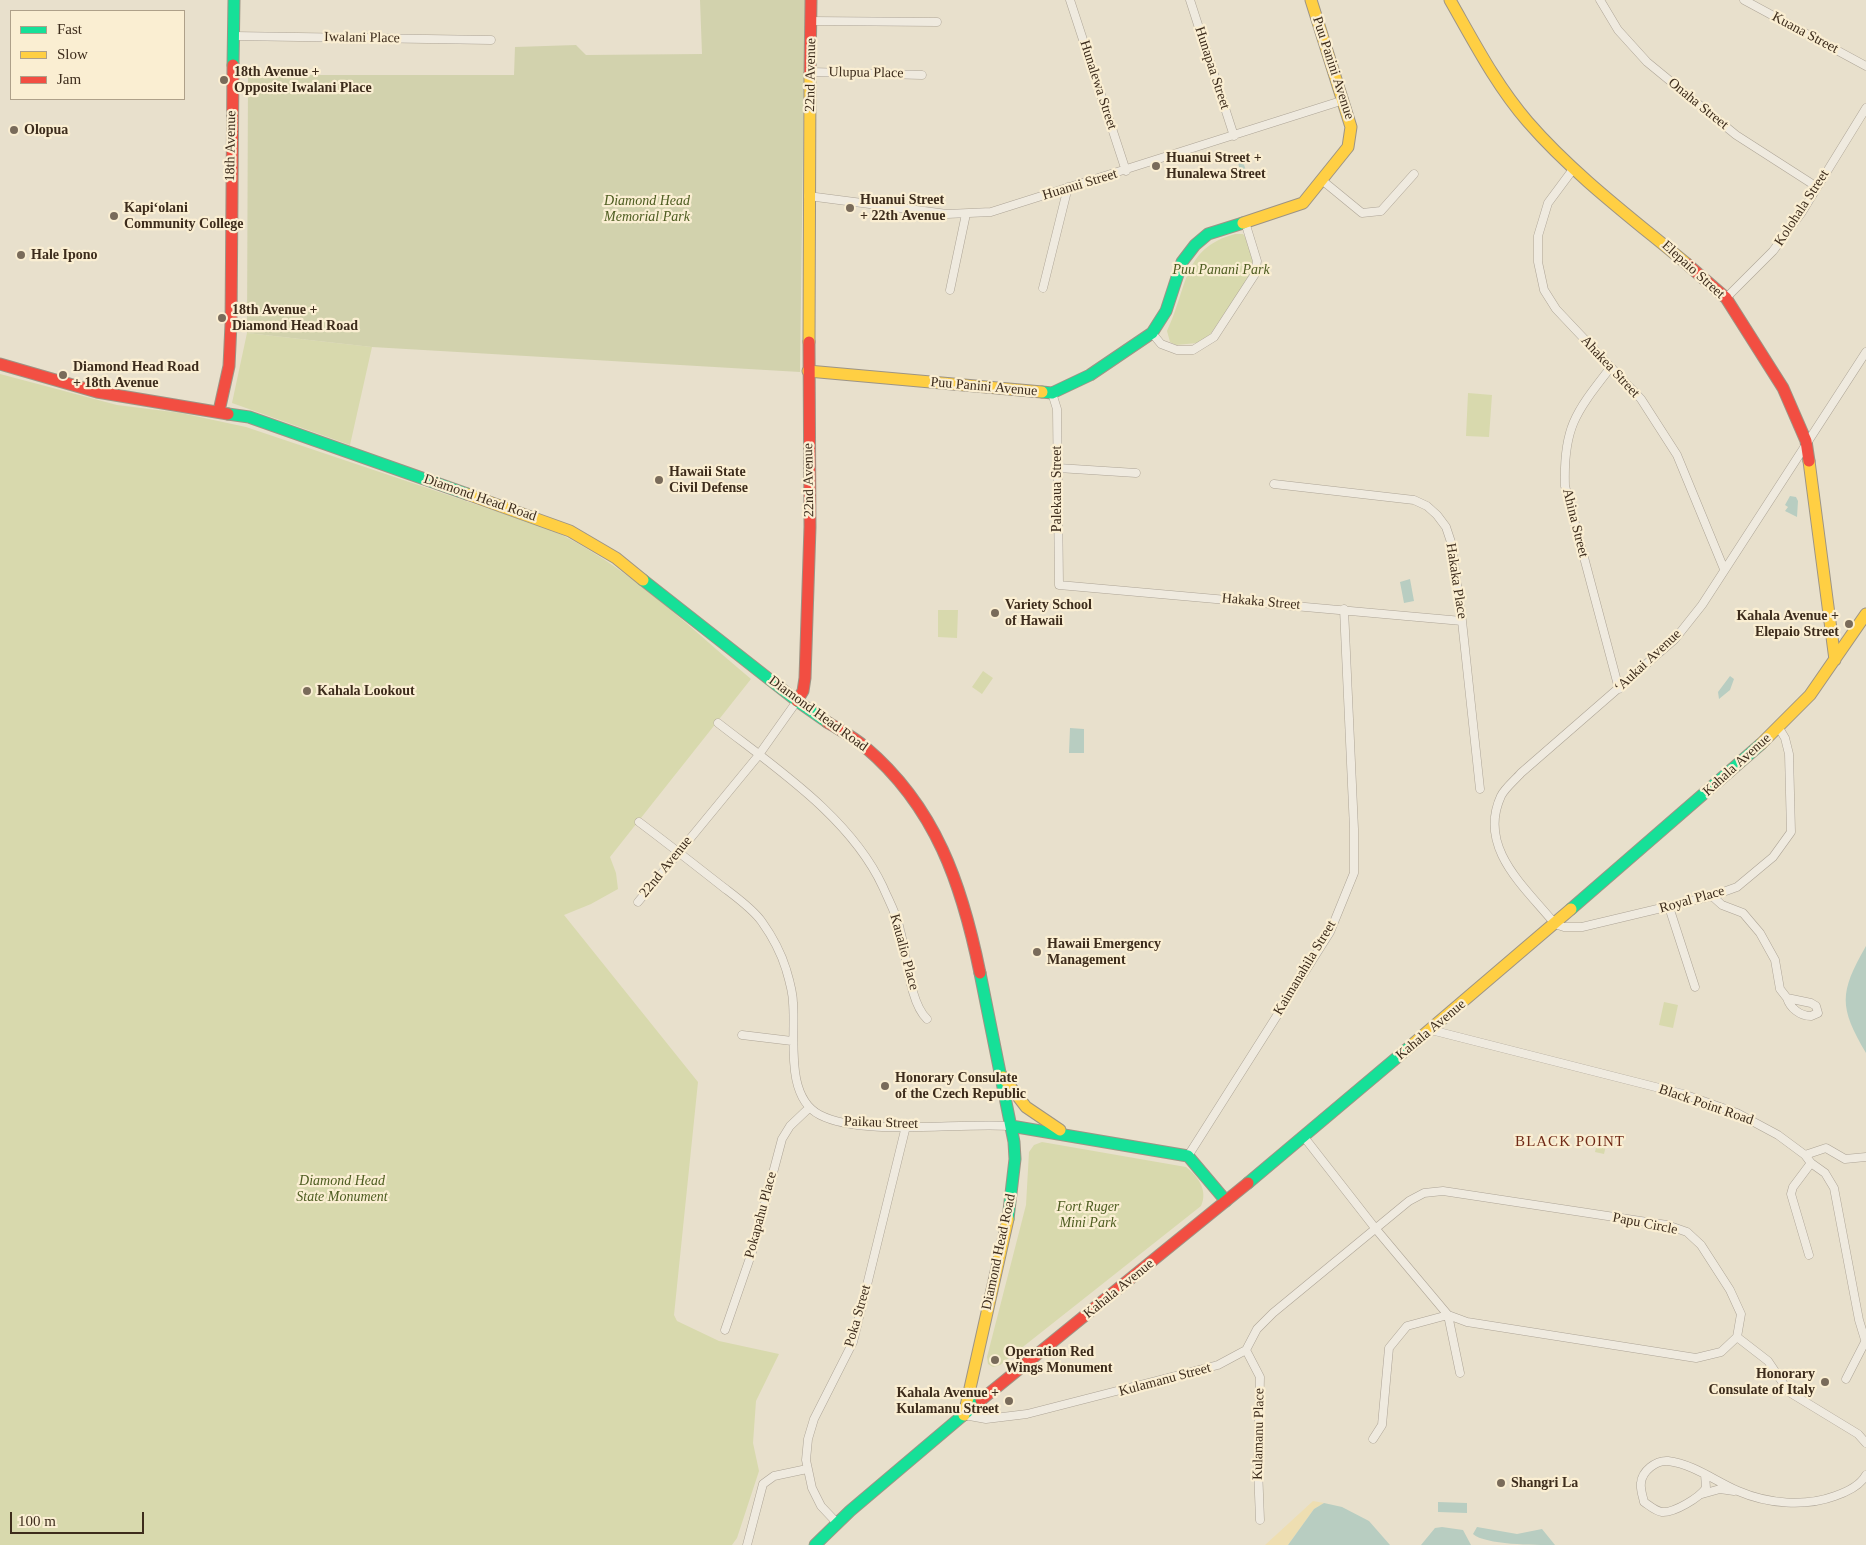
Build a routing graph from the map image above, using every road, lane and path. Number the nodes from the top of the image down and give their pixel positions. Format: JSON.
{"nodes":[{"id":1,"x":234,"y":0,"type":"edge"},
{"id":2,"x":811,"y":0,"type":"edge"},
{"id":3,"x":1070,"y":0,"type":"edge"},
{"id":4,"x":1190,"y":0,"type":"edge"},
{"id":5,"x":1311,"y":0,"type":"edge"},
{"id":6,"x":1450,"y":0,"type":"edge"},
{"id":7,"x":1600,"y":0,"type":"edge"},
{"id":8,"x":1744,"y":0,"type":"edge"},
{"id":9,"x":811,"y":21,"type":"junction"},
{"id":10,"x":937,"y":22,"type":"dead end"},
{"id":11,"x":234,"y":36,"type":"junction"},
{"id":12,"x":491,"y":40,"type":"dead end"},
{"id":13,"x":1866,"y":66,"type":"edge"},
{"id":14,"x":811,"y":72,"type":"junction"},
{"id":15,"x":922,"y":74,"type":"dead end"},
{"id":16,"x":1344,"y":100,"type":"junction"},
{"id":17,"x":1866,"y":108,"type":"edge"},
{"id":18,"x":1234,"y":136,"type":"junction"},
{"id":19,"x":1574,"y":168,"type":"junction"},
{"id":20,"x":1126,"y":170,"type":"junction"},
{"id":21,"x":1414,"y":174,"type":"dead end"},
{"id":22,"x":1323,"y":181,"type":"junction"},
{"id":23,"x":1816,"y":187,"type":"junction"},
{"id":24,"x":1068,"y":188,"type":"junction"},
{"id":25,"x":808,"y":196,"type":"junction"},
{"id":26,"x":966,"y":214,"type":"junction"},
{"id":27,"x":1245,"y":222,"type":"junction"},
{"id":28,"x":1044,"y":288,"type":"dead end"},
{"id":29,"x":950,"y":290,"type":"dead end"},
{"id":30,"x":1726,"y":298,"type":"junction"},
{"id":31,"x":1152,"y":333,"type":"junction"},
{"id":32,"x":1866,"y":352,"type":"edge"},
{"id":33,"x":0,"y":364,"type":"edge"},
{"id":34,"x":1611,"y":367,"type":"junction"},
{"id":35,"x":808,"y":371,"type":"junction"},
{"id":36,"x":1052,"y":393,"type":"junction"},
{"id":37,"x":219,"y":411,"type":"junction"},
{"id":38,"x":1806,"y":441,"type":"junction"},
{"id":39,"x":1058,"y":468,"type":"junction"},
{"id":40,"x":1136,"y":472,"type":"dead end"},
{"id":41,"x":1274,"y":484,"type":"dead end"},
{"id":42,"x":1724,"y":570,"type":"junction"},
{"id":43,"x":1059,"y":585,"type":"joint"},
{"id":44,"x":1344,"y":608,"type":"junction"},
{"id":45,"x":1866,"y":614,"type":"edge"},
{"id":46,"x":1462,"y":621,"type":"junction"},
{"id":47,"x":1835,"y":660,"type":"junction"},
{"id":48,"x":1619,"y":688,"type":"junction"},
{"id":49,"x":797,"y":701,"type":"junction"},
{"id":50,"x":718,"y":724,"type":"dead end"},
{"id":51,"x":1779,"y":728,"type":"junction"},
{"id":52,"x":758,"y":756,"type":"junction"},
{"id":53,"x":1480,"y":789,"type":"dead end"},
{"id":54,"x":639,"y":822,"type":"dead end"},
{"id":55,"x":678,"y":852,"type":"junction"},
{"id":56,"x":1712,"y":896,"type":"junction"},
{"id":57,"x":638,"y":902,"type":"dead end"},
{"id":58,"x":1668,"y":907,"type":"junction"},
{"id":59,"x":1555,"y":924,"type":"junction"},
{"id":60,"x":1694,"y":987,"type":"dead end"},
{"id":61,"x":1787,"y":998,"type":"dead end"},
{"id":62,"x":927,"y":1020,"type":"dead end"},
{"id":63,"x":1431,"y":1030,"type":"junction"},
{"id":64,"x":742,"y":1035,"type":"dead end"},
{"id":65,"x":792,"y":1041,"type":"junction"},
{"id":66,"x":1000,"y":1074,"type":"junction"},
{"id":67,"x":809,"y":1108,"type":"junction"},
{"id":68,"x":906,"y":1126,"type":"junction"},
{"id":69,"x":1011,"y":1126,"type":"junction"},
{"id":70,"x":1066,"y":1134,"type":"junction"},
{"id":71,"x":1304,"y":1138,"type":"junction"},
{"id":72,"x":1805,"y":1155,"type":"junction"},
{"id":73,"x":1188,"y":1156,"type":"junction"},
{"id":74,"x":1866,"y":1157,"type":"edge"},
{"id":75,"x":1811,"y":1163,"type":"junction"},
{"id":76,"x":1226,"y":1201,"type":"junction"},
{"id":77,"x":1375,"y":1228,"type":"junction"},
{"id":78,"x":1809,"y":1255,"type":"dead end"},
{"id":79,"x":1448,"y":1314,"type":"junction"},
{"id":80,"x":725,"y":1330,"type":"dead end"},
{"id":81,"x":1737,"y":1337,"type":"junction"},
{"id":82,"x":1866,"y":1343,"type":"edge"},
{"id":83,"x":1246,"y":1350,"type":"junction"},
{"id":84,"x":1460,"y":1373,"type":"dead end"},
{"id":85,"x":1846,"y":1379,"type":"dead end"},
{"id":86,"x":964,"y":1415,"type":"junction"},
{"id":87,"x":1373,"y":1439,"type":"dead end"},
{"id":88,"x":1866,"y":1442,"type":"edge"},
{"id":89,"x":807,"y":1469,"type":"junction"},
{"id":90,"x":1705,"y":1474,"type":"junction"},
{"id":91,"x":1866,"y":1475,"type":"edge"},
{"id":92,"x":1739,"y":1492,"type":"junction"},
{"id":93,"x":1702,"y":1494,"type":"junction"},
{"id":94,"x":1260,"y":1520,"type":"dead end"},
{"id":95,"x":838,"y":1523,"type":"junction"},
{"id":96,"x":748,"y":1545,"type":"edge"},
{"id":97,"x":815,"y":1545,"type":"edge"}],
"edges":[{"from":1,"to":11,"type":"street","name":"18th Avenue"},
{"from":2,"to":9,"type":"street","name":"22nd Avenue"},
{"from":3,"to":20,"type":"street","name":"Hunalewa Street"},
{"from":4,"to":18,"type":"street","name":"Hunapaa Street"},
{"from":5,"to":16,"type":"street","name":"Puu Panini Avenue"},
{"from":6,"to":19,"type":"street","name":"Elepaio Street"},
{"from":7,"to":23,"type":"street","name":"Onaha Street"},
{"from":8,"to":13,"type":"street","name":"Kuana Street"},
{"from":9,"to":10,"type":"street"},
{"from":9,"to":14,"type":"street","name":"22nd Avenue"},
{"from":11,"to":12,"type":"street","name":"Iwalani Place"},
{"from":11,"to":37,"type":"street","name":"18th Avenue"},
{"from":14,"to":15,"type":"street","name":"Ulupua Place"},
{"from":14,"to":25,"type":"street","name":"22nd Avenue"},
{"from":16,"to":18,"type":"street","name":"Huanui Street"},
{"from":16,"to":22,"type":"street","name":"Puu Panini Avenue"},
{"from":17,"to":23,"type":"street","name":"Kolohala Street"},
{"from":18,"to":20,"type":"street","name":"Huanui Street"},
{"from":19,"to":30,"type":"street","name":"Elepaio Street"},
{"from":19,"to":34,"type":"street","name":"Ahakea Street"},
{"from":20,"to":24,"type":"street","name":"Huanui Street"},
{"from":21,"to":22,"type":"street"},
{"from":22,"to":27,"type":"street","name":"Puu Panini Avenue"},
{"from":23,"to":30,"type":"street","name":"Kolohala Street"},
{"from":24,"to":26,"type":"street","name":"Huanui Street"},
{"from":24,"to":28,"type":"street"},
{"from":25,"to":26,"type":"street","name":"Huanui Street"},
{"from":25,"to":35,"type":"street","name":"22nd Avenue"},
{"from":26,"to":29,"type":"street"},
{"from":27,"to":31,"type":"street","name":"Puu Panini Avenue"},
{"from":27,"to":31,"type":"street"},
{"from":30,"to":38,"type":"street","name":"Elepaio Street"},
{"from":31,"to":36,"type":"street","name":"Puu Panini Avenue"},
{"from":32,"to":38,"type":"street","name":"ʻAukai Avenue"},
{"from":33,"to":37,"type":"street","name":"Diamond Head Road"},
{"from":34,"to":42,"type":"street","name":"Ahakea Street"},
{"from":34,"to":48,"type":"street","name":"Ahina Street"},
{"from":35,"to":36,"type":"street","name":"Puu Panini Avenue"},
{"from":35,"to":49,"type":"street","name":"22nd Avenue"},
{"from":36,"to":39,"type":"street","name":"Palekaua Street"},
{"from":37,"to":49,"type":"street","name":"Diamond Head Road"},
{"from":38,"to":42,"type":"street","name":"ʻAukai Avenue"},
{"from":38,"to":47,"type":"street","name":"Elepaio Street"},
{"from":39,"to":40,"type":"street"},
{"from":39,"to":43,"type":"street","name":"Palekaua Street"},
{"from":41,"to":46,"type":"street","name":"Hakaka Place"},
{"from":42,"to":48,"type":"street","name":"ʻAukai Avenue"},
{"from":43,"to":44,"type":"street","name":"Hakaka Street"},
{"from":44,"to":46,"type":"street","name":"Hakaka Street"},
{"from":44,"to":73,"type":"street","name":"Kaimanahila Street"},
{"from":45,"to":47,"type":"street","name":"Kahala Avenue"},
{"from":46,"to":53,"type":"street","name":"Hakaka Place"},
{"from":47,"to":51,"type":"street","name":"Kahala Avenue"},
{"from":48,"to":59,"type":"street","name":"ʻAukai Avenue"},
{"from":49,"to":52,"type":"street","name":"22nd Avenue"},
{"from":49,"to":66,"type":"street","name":"Diamond Head Road"},
{"from":50,"to":52,"type":"street","name":"Kaualio Place"},
{"from":51,"to":56,"type":"street","name":"Royal Place"},
{"from":51,"to":59,"type":"street","name":"Kahala Avenue"},
{"from":52,"to":55,"type":"street","name":"22nd Avenue"},
{"from":52,"to":62,"type":"street","name":"Kaualio Place"},
{"from":54,"to":55,"type":"street"},
{"from":55,"to":57,"type":"street","name":"22nd Avenue"},
{"from":55,"to":65,"type":"street"},
{"from":56,"to":58,"type":"street","name":"Royal Place"},
{"from":56,"to":61,"type":"street"},
{"from":58,"to":59,"type":"street","name":"Royal Place"},
{"from":58,"to":60,"type":"street"},
{"from":59,"to":63,"type":"street","name":"Kahala Avenue"},
{"from":63,"to":71,"type":"street","name":"Kahala Avenue"},
{"from":63,"to":72,"type":"street","name":"Black Point Road"},
{"from":64,"to":65,"type":"street"},
{"from":65,"to":67,"type":"street"},
{"from":66,"to":69,"type":"street","name":"Diamond Head Road"},
{"from":66,"to":70,"type":"street"},
{"from":67,"to":68,"type":"street","name":"Paikau Street"},
{"from":67,"to":80,"type":"street","name":"Pokapahu Place"},
{"from":68,"to":69,"type":"street","name":"Paikau Street"},
{"from":68,"to":89,"type":"street","name":"Poka Street"},
{"from":69,"to":70,"type":"street","name":"Paikau Street"},
{"from":69,"to":86,"type":"street","name":"Diamond Head Road"},
{"from":70,"to":73,"type":"street","name":"Paikau Street"},
{"from":71,"to":76,"type":"street","name":"Kahala Avenue"},
{"from":71,"to":77,"type":"street"},
{"from":72,"to":74,"type":"street"},
{"from":72,"to":75,"type":"street","name":"Black Point Road"},
{"from":73,"to":76,"type":"street"},
{"from":75,"to":78,"type":"street"},
{"from":75,"to":82,"type":"street","name":"Black Point Road"},
{"from":76,"to":86,"type":"street","name":"Kahala Avenue"},
{"from":77,"to":79,"type":"street"},
{"from":77,"to":81,"type":"street","name":"Papu Circle"},
{"from":77,"to":83,"type":"street"},
{"from":79,"to":81,"type":"street"},
{"from":79,"to":84,"type":"street"},
{"from":79,"to":87,"type":"street"},
{"from":81,"to":88,"type":"street"},
{"from":82,"to":85,"type":"street"},
{"from":83,"to":86,"type":"street","name":"Kulamanu Street"},
{"from":83,"to":94,"type":"street","name":"Kulamanu Place"},
{"from":86,"to":95,"type":"street"},
{"from":89,"to":95,"type":"street","name":"Poka Street"},
{"from":89,"to":96,"type":"street"},
{"from":90,"to":92,"type":"street"},
{"from":90,"to":93,"type":"street"},
{"from":90,"to":93,"type":"street"},
{"from":91,"to":92,"type":"street"},
{"from":92,"to":93,"type":"street"},
{"from":95,"to":97,"type":"street"}]}
